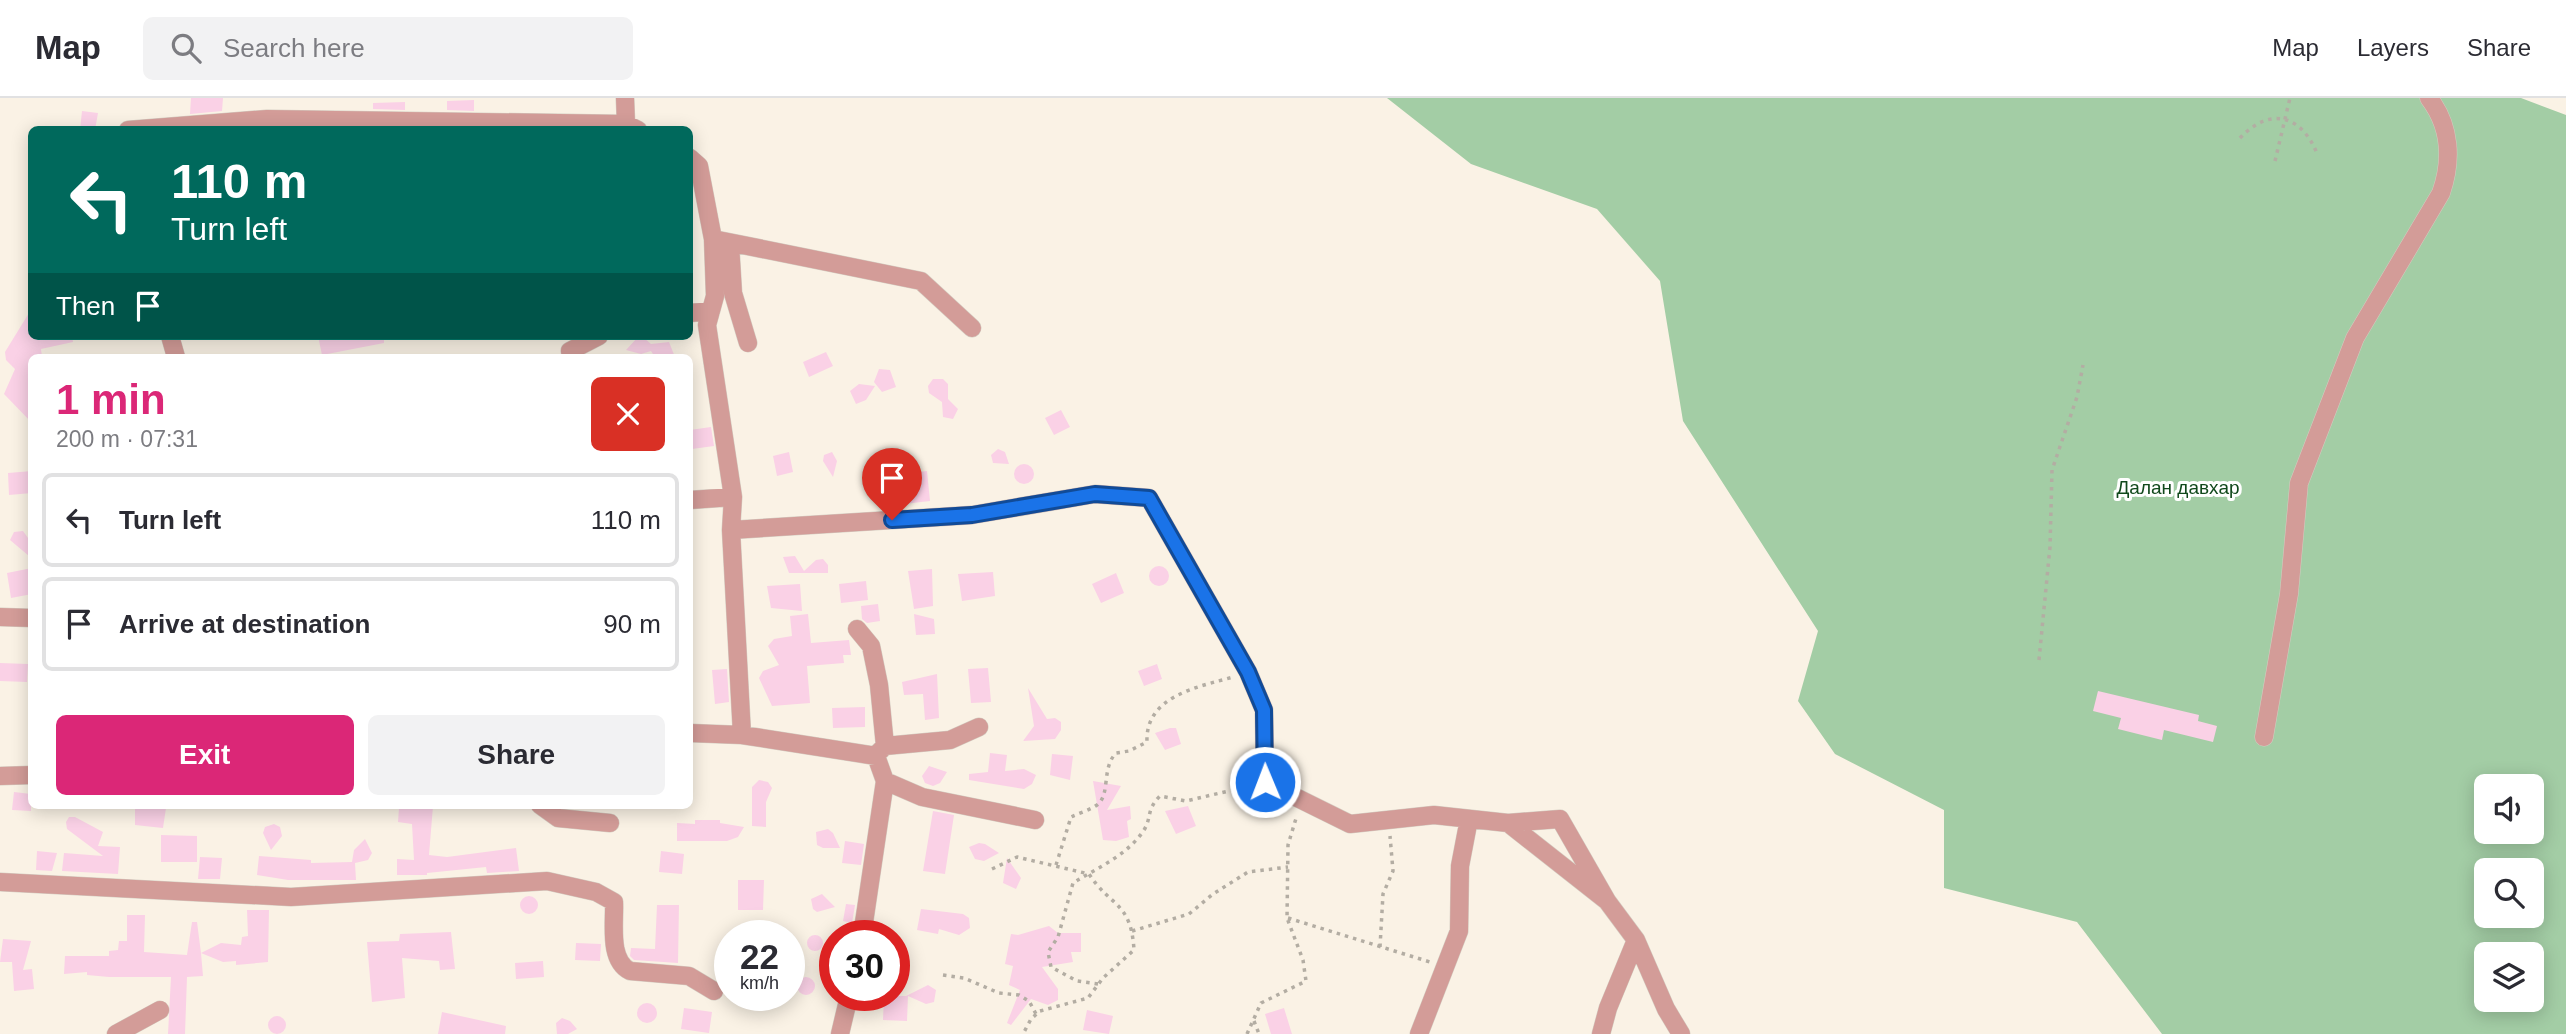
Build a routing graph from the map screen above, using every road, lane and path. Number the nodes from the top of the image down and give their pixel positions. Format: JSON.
{"nodes":[{"id":1,"x":625,"y":98,"type":"edge"},
{"id":2,"x":2290,"y":98,"type":"edge"},
{"id":3,"x":2428,"y":98,"type":"edge"},
{"id":4,"x":2285,"y":119,"type":"junction"},
{"id":5,"x":147,"y":126,"type":"edge"},
{"id":6,"x":586,"y":126,"type":"edge"},
{"id":7,"x":632,"y":126,"type":"edge"},
{"id":8,"x":2240,"y":138,"type":"dead end"},
{"id":9,"x":2318,"y":156,"type":"dead end"},
{"id":10,"x":693,"y":161,"type":"edge"},
{"id":11,"x":2276,"y":161,"type":"dead end"},
{"id":12,"x":721,"y":242,"type":"junction"},
{"id":13,"x":711,"y":311,"type":"junction"},
{"id":14,"x":693,"y":313,"type":"edge"},
{"id":15,"x":972,"y":328,"type":"dead end"},
{"id":16,"x":589,"y":340,"type":"edge"},
{"id":17,"x":748,"y":343,"type":"dead end"},
{"id":18,"x":568,"y":348,"type":"edge"},
{"id":19,"x":2083,"y":365,"type":"dead end"},
{"id":20,"x":733,"y":497,"type":"junction"},
{"id":21,"x":693,"y":500,"type":"edge"},
{"id":22,"x":731,"y":530,"type":"junction"},
{"id":23,"x":0,"y":617,"type":"edge"},
{"id":24,"x":28,"y":618,"type":"edge"},
{"id":25,"x":857,"y":629,"type":"dead end"},
{"id":26,"x":2039,"y":660,"type":"dead end"},
{"id":27,"x":1248,"y":672,"type":"junction"},
{"id":28,"x":979,"y":727,"type":"dead end"},
{"id":29,"x":693,"y":733,"type":"edge"},
{"id":30,"x":742,"y":736,"type":"junction"},
{"id":31,"x":2264,"y":737,"type":"dead end"},
{"id":32,"x":881,"y":751,"type":"junction"},
{"id":33,"x":28,"y":775,"type":"edge"},
{"id":34,"x":0,"y":776,"type":"edge"},
{"id":35,"x":885,"y":781,"type":"junction"},
{"id":36,"x":1265,"y":782,"type":"junction"},
{"id":37,"x":1301,"y":800,"type":"junction"},
{"id":38,"x":546,"y":809,"type":"edge"},
{"id":39,"x":1469,"y":819,"type":"junction"},
{"id":40,"x":1035,"y":820,"type":"dead end"},
{"id":41,"x":1385,"y":820,"type":"junction"},
{"id":42,"x":610,"y":823,"type":"dead end"},
{"id":43,"x":1508,"y":823,"type":"junction"},
{"id":44,"x":1056,"y":866,"type":"junction"},
{"id":45,"x":1288,"y":867,"type":"junction"},
{"id":46,"x":992,"y":869,"type":"dead end"},
{"id":47,"x":1089,"y":874,"type":"junction"},
{"id":48,"x":0,"y":882,"type":"edge"},
{"id":49,"x":1608,"y":901,"type":"junction"},
{"id":50,"x":1287,"y":918,"type":"junction"},
{"id":51,"x":864,"y":920,"type":"edge"},
{"id":52,"x":1132,"y":931,"type":"junction"},
{"id":53,"x":1636,"y":940,"type":"junction"},
{"id":54,"x":1380,"y":947,"type":"junction"},
{"id":55,"x":1446,"y":967,"type":"junction"},
{"id":56,"x":943,"y":975,"type":"dead end"},
{"id":57,"x":1098,"y":984,"type":"junction"},
{"id":58,"x":714,"y":990,"type":"dead end"},
{"id":59,"x":160,"y":1010,"type":"dead end"},
{"id":60,"x":845,"y":1011,"type":"edge"},
{"id":61,"x":1035,"y":1014,"type":"junction"},
{"id":62,"x":1254,"y":1021,"type":"junction"},
{"id":63,"x":116,"y":1034,"type":"edge"},
{"id":64,"x":840,"y":1034,"type":"edge"},
{"id":65,"x":1023,"y":1034,"type":"edge"},
{"id":66,"x":1247,"y":1034,"type":"edge"},
{"id":67,"x":1259,"y":1034,"type":"edge"},
{"id":68,"x":1419,"y":1034,"type":"edge"},
{"id":69,"x":1601,"y":1034,"type":"edge"},
{"id":70,"x":1681,"y":1034,"type":"edge"}],
"edges":[{"from":1,"to":7,"type":"street"},
{"from":2,"to":4,"type":"path"},
{"from":3,"to":31,"type":"street"},
{"from":4,"to":8,"type":"path"},
{"from":4,"to":9,"type":"path"},
{"from":4,"to":11,"type":"path"},
{"from":5,"to":6,"type":"street"},
{"from":10,"to":12,"type":"street"},
{"from":12,"to":13,"type":"street"},
{"from":12,"to":15,"type":"street"},
{"from":12,"to":17,"type":"street"},
{"from":13,"to":14,"type":"street"},
{"from":13,"to":20,"type":"street"},
{"from":16,"to":18,"type":"street"},
{"from":19,"to":26,"type":"path"},
{"from":20,"to":21,"type":"street"},
{"from":20,"to":22,"type":"street"},
{"from":22,"to":27,"type":"street"},
{"from":22,"to":30,"type":"street"},
{"from":23,"to":24,"type":"street"},
{"from":25,"to":32,"type":"street"},
{"from":27,"to":36,"type":"street"},
{"from":27,"to":44,"type":"path"},
{"from":28,"to":32,"type":"street"},
{"from":29,"to":30,"type":"street"},
{"from":30,"to":32,"type":"street"},
{"from":32,"to":35,"type":"street"},
{"from":33,"to":34,"type":"street"},
{"from":35,"to":40,"type":"street"},
{"from":35,"to":51,"type":"street"},
{"from":36,"to":37,"type":"street"},
{"from":36,"to":47,"type":"path"},
{"from":37,"to":41,"type":"street"},
{"from":37,"to":45,"type":"path"},
{"from":38,"to":42,"type":"street"},
{"from":39,"to":41,"type":"street"},
{"from":39,"to":43,"type":"street"},
{"from":39,"to":55,"type":"street"},
{"from":41,"to":54,"type":"path"},
{"from":43,"to":49,"type":"street"},
{"from":43,"to":49,"type":"street"},
{"from":44,"to":46,"type":"path"},
{"from":44,"to":47,"type":"path"},
{"from":45,"to":50,"type":"path"},
{"from":45,"to":52,"type":"path"},
{"from":47,"to":52,"type":"path"},
{"from":47,"to":57,"type":"path"},
{"from":48,"to":58,"type":"street"},
{"from":49,"to":53,"type":"street"},
{"from":50,"to":54,"type":"path"},
{"from":50,"to":62,"type":"path"},
{"from":52,"to":57,"type":"path"},
{"from":53,"to":69,"type":"street"},
{"from":53,"to":70,"type":"street"},
{"from":54,"to":55,"type":"path"},
{"from":55,"to":68,"type":"street"},
{"from":56,"to":61,"type":"path"},
{"from":57,"to":61,"type":"path"},
{"from":59,"to":63,"type":"street"},
{"from":60,"to":64,"type":"street"},
{"from":61,"to":65,"type":"path"},
{"from":62,"to":66,"type":"path"},
{"from":62,"to":67,"type":"path"}]}
